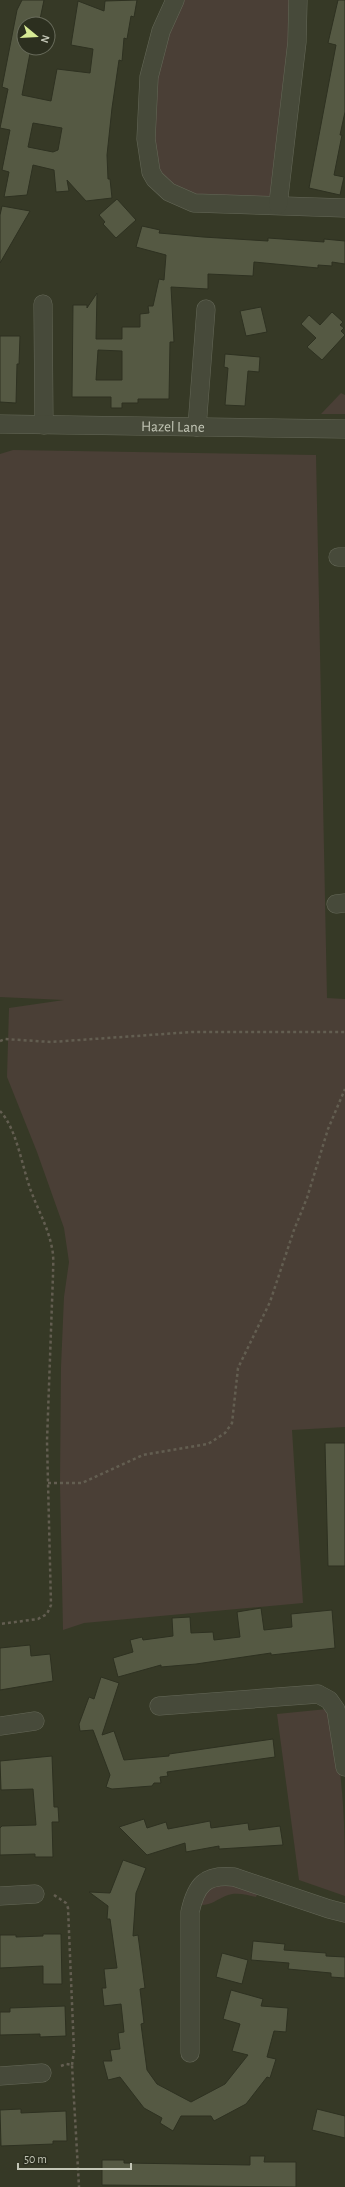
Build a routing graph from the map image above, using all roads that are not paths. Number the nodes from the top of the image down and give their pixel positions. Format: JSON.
{"nodes":[{"id":1,"x":175,"y":0,"type":"edge"},
{"id":2,"x":298,"y":0,"type":"edge"},
{"id":3,"x":278,"y":205,"type":"junction"},
{"id":4,"x":345,"y":208,"type":"edge"},
{"id":5,"x":43,"y":304,"type":"dead end"},
{"id":6,"x":206,"y":309,"type":"dead end"},
{"id":7,"x":0,"y":424,"type":"edge"},
{"id":8,"x":44,"y":425,"type":"junction"},
{"id":9,"x":197,"y":426,"type":"junction"},
{"id":10,"x":345,"y":429,"type":"edge"},
{"id":11,"x":158,"y":1706,"type":"dead end"},
{"id":12,"x":35,"y":1721,"type":"dead end"},
{"id":13,"x":0,"y":1726,"type":"edge"},
{"id":14,"x":345,"y":1767,"type":"edge"},
{"id":15,"x":35,"y":1894,"type":"dead end"},
{"id":16,"x":0,"y":1896,"type":"edge"},
{"id":17,"x":345,"y":1913,"type":"edge"},
{"id":18,"x":190,"y":2053,"type":"dead end"},
{"id":19,"x":42,"y":2073,"type":"dead end"},
{"id":20,"x":0,"y":2076,"type":"edge"}],
"edges":[{"from":1,"to":3,"type":"street"},
{"from":2,"to":3,"type":"street"},
{"from":3,"to":4,"type":"street"},
{"from":5,"to":8,"type":"street"},
{"from":6,"to":9,"type":"street"},
{"from":7,"to":8,"type":"street","name":"Hazel Lane"},
{"from":8,"to":9,"type":"street","name":"Hazel Lane"},
{"from":9,"to":10,"type":"street","name":"Hazel Lane"},
{"from":11,"to":14,"type":"street"},
{"from":12,"to":13,"type":"street"},
{"from":15,"to":16,"type":"street"},
{"from":17,"to":18,"type":"street"},
{"from":19,"to":20,"type":"street"}]}
